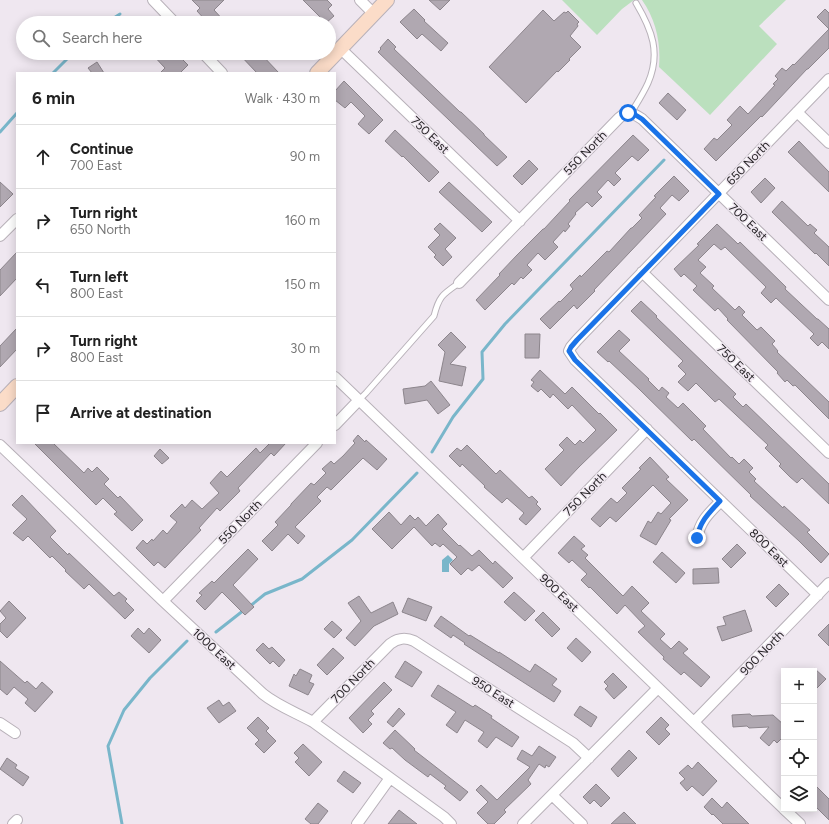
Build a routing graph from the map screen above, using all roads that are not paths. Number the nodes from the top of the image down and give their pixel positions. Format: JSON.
{"nodes":[{"id":1,"x":153,"y":0,"type":"edge"},
{"id":2,"x":360,"y":0,"type":"edge"},
{"id":3,"x":387,"y":0,"type":"edge"},
{"id":4,"x":636,"y":3,"type":"dead end"},
{"id":5,"x":374,"y":14,"type":"junction"},
{"id":6,"x":168,"y":16,"type":"edge"},
{"id":7,"x":341,"y":48,"type":"junction"},
{"id":8,"x":336,"y":53,"type":"edge"},
{"id":9,"x":210,"y":60,"type":"edge"},
{"id":10,"x":329,"y":60,"type":"edge"},
{"id":11,"x":221,"y":72,"type":"edge"},
{"id":12,"x":318,"y":72,"type":"edge"},
{"id":13,"x":829,"y":79,"type":"edge"},
{"id":14,"x":797,"y":112,"type":"junction"},
{"id":15,"x":631,"y":113,"type":"junction"},
{"id":16,"x":829,"y":143,"type":"edge"},
{"id":17,"x":719,"y":194,"type":"junction"},
{"id":18,"x":16,"y":220,"type":"edge"},
{"id":19,"x":520,"y":221,"type":"junction"},
{"id":20,"x":0,"y":236,"type":"edge"},
{"id":21,"x":642,"y":272,"type":"junction"},
{"id":22,"x":459,"y":284,"type":"joint"},
{"id":23,"x":829,"y":300,"type":"edge"},
{"id":24,"x":569,"y":351,"type":"joint"},
{"id":25,"x":336,"y":378,"type":"edge"},
{"id":26,"x":16,"y":387,"type":"edge"},
{"id":27,"x":359,"y":400,"type":"junction"},
{"id":28,"x":0,"y":404,"type":"edge"},
{"id":29,"x":336,"y":424,"type":"edge"},
{"id":30,"x":646,"y":429,"type":"junction"},
{"id":31,"x":316,"y":444,"type":"edge"},
{"id":32,"x":0,"y":445,"type":"edge"},
{"id":33,"x":829,"y":453,"type":"edge"},
{"id":34,"x":720,"y":501,"type":"junction"},
{"id":35,"x":697,"y":538,"type":"dead end"},
{"id":36,"x":523,"y":558,"type":"junction"},
{"id":37,"x":829,"y":583,"type":"edge"},
{"id":38,"x":818,"y":595,"type":"junction"},
{"id":39,"x":163,"y":601,"type":"junction"},
{"id":40,"x":393,"y":641,"type":"joint"},
{"id":41,"x":658,"y":688,"type":"junction"},
{"id":42,"x":0,"y":722,"type":"edge"},
{"id":43,"x":314,"y":722,"type":"junction"},
{"id":44,"x":694,"y":722,"type":"junction"},
{"id":45,"x":15,"y":733,"type":"dead end"},
{"id":46,"x":589,"y":758,"type":"junction"},
{"id":47,"x":390,"y":778,"type":"junction"},
{"id":48,"x":552,"y":794,"type":"junction"},
{"id":49,"x":781,"y":806,"type":"edge"},
{"id":50,"x":787,"y":812,"type":"edge"},
{"id":51,"x":357,"y":824,"type":"edge"},
{"id":52,"x":451,"y":824,"type":"edge"},
{"id":53,"x":523,"y":824,"type":"edge"},
{"id":54,"x":582,"y":824,"type":"edge"},
{"id":55,"x":800,"y":824,"type":"edge"}],
"edges":[{"from":1,"to":6,"type":"street"},
{"from":2,"to":5,"type":"street"},
{"from":3,"to":5,"type":"main road"},
{"from":4,"to":15,"type":"lane","name":"550 North"},
{"from":5,"to":7,"type":"main road"},
{"from":7,"to":8,"type":"main road"},
{"from":7,"to":19,"type":"street","name":"750 East"},
{"from":9,"to":11,"type":"street"},
{"from":10,"to":12,"type":"main road"},
{"from":13,"to":14,"type":"street","name":"650 North"},
{"from":14,"to":16,"type":"street"},
{"from":14,"to":17,"type":"street","name":"650 North"},
{"from":15,"to":17,"type":"street","name":"700 East"},
{"from":15,"to":19,"type":"street","name":"550 North"},
{"from":17,"to":21,"type":"street","name":"650 North"},
{"from":17,"to":23,"type":"street","name":"700 East"},
{"from":18,"to":20,"type":"street"},
{"from":19,"to":22,"type":"street","name":"550 North"},
{"from":21,"to":24,"type":"street","name":"650 North"},
{"from":21,"to":33,"type":"street","name":"750 East"},
{"from":22,"to":27,"type":"lane"},
{"from":24,"to":30,"type":"street","name":"800 East"},
{"from":25,"to":27,"type":"street","name":"900 East"},
{"from":26,"to":28,"type":"main road"},
{"from":27,"to":29,"type":"street"},
{"from":27,"to":36,"type":"street","name":"900 East"},
{"from":30,"to":34,"type":"street","name":"800 East"},
{"from":30,"to":36,"type":"street","name":"750 North"},
{"from":31,"to":39,"type":"street","name":"550 North"},
{"from":32,"to":39,"type":"street","name":"1000 East"},
{"from":34,"to":35,"type":"street"},
{"from":34,"to":38,"type":"street","name":"800 East"},
{"from":36,"to":41,"type":"street","name":"900 East"},
{"from":37,"to":38,"type":"street","name":"900 North"},
{"from":38,"to":44,"type":"street","name":"900 North"},
{"from":39,"to":43,"type":"street","name":"1000 East"},
{"from":40,"to":43,"type":"street","name":"700 North"},
{"from":40,"to":46,"type":"street","name":"950 East"},
{"from":41,"to":44,"type":"street","name":"900 East"},
{"from":41,"to":46,"type":"street"},
{"from":42,"to":45,"type":"street"},
{"from":43,"to":47,"type":"street","name":"1000 East"},
{"from":44,"to":49,"type":"street","name":"900 East"},
{"from":46,"to":48,"type":"street"},
{"from":47,"to":51,"type":"street"},
{"from":47,"to":52,"type":"street","name":"1000 East"},
{"from":48,"to":53,"type":"street"},
{"from":48,"to":54,"type":"street"},
{"from":50,"to":55,"type":"street","name":"900 East"}]}
